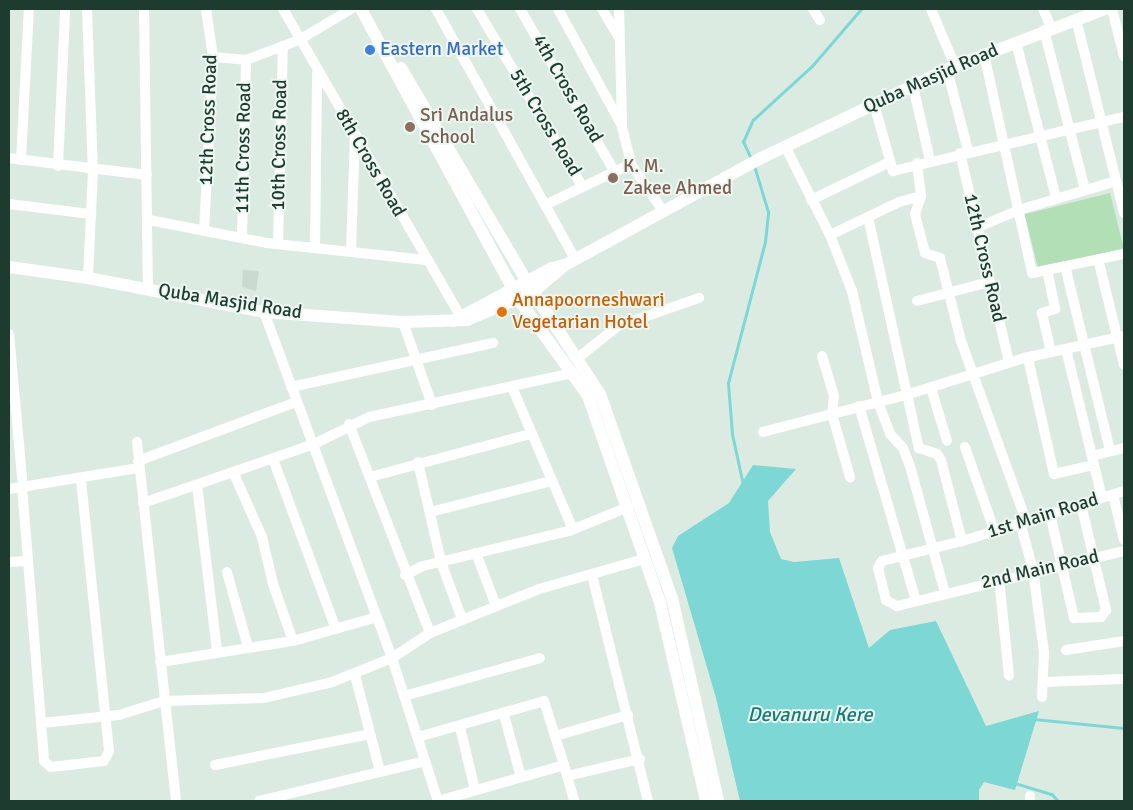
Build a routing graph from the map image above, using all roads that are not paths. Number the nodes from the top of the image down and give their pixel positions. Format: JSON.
{"nodes":[{"id":1,"x":29,"y":9,"type":"edge"},
{"id":2,"x":66,"y":9,"type":"edge"},
{"id":3,"x":88,"y":9,"type":"edge"},
{"id":4,"x":144,"y":9,"type":"edge"},
{"id":5,"x":206,"y":9,"type":"edge"},
{"id":6,"x":283,"y":9,"type":"edge"},
{"id":7,"x":351,"y":9,"type":"edge"},
{"id":8,"x":361,"y":9,"type":"edge"},
{"id":9,"x":436,"y":9,"type":"edge"},
{"id":10,"x":477,"y":9,"type":"edge"},
{"id":11,"x":520,"y":9,"type":"edge"},
{"id":12,"x":558,"y":9,"type":"edge"},
{"id":13,"x":602,"y":9,"type":"edge"},
{"id":14,"x":619,"y":9,"type":"edge"},
{"id":15,"x":813,"y":9,"type":"edge"},
{"id":16,"x":931,"y":9,"type":"edge"},
{"id":17,"x":1043,"y":9,"type":"edge"},
{"id":18,"x":1105,"y":9,"type":"edge"},
{"id":19,"x":1112,"y":9,"type":"edge"},
{"id":20,"x":1076,"y":19,"type":"junction"},
{"id":21,"x":820,"y":20,"type":"dead end"},
{"id":22,"x":369,"y":24,"type":"junction"},
{"id":23,"x":1047,"y":29,"type":"junction"},
{"id":24,"x":618,"y":37,"type":"junction"},
{"id":25,"x":299,"y":40,"type":"junction"},
{"id":26,"x":1016,"y":42,"type":"junction"},
{"id":27,"x":283,"y":46,"type":"junction"},
{"id":28,"x":984,"y":54,"type":"junction"},
{"id":29,"x":1124,"y":56,"type":"edge"},
{"id":30,"x":213,"y":57,"type":"junction"},
{"id":31,"x":246,"y":60,"type":"junction"},
{"id":32,"x":951,"y":67,"type":"junction"},
{"id":33,"x":317,"y":72,"type":"junction"},
{"id":34,"x":913,"y":86,"type":"junction"},
{"id":35,"x":874,"y":104,"type":"junction"},
{"id":36,"x":1124,"y":117,"type":"edge"},
{"id":37,"x":1102,"y":122,"type":"junction"},
{"id":38,"x":622,"y":127,"type":"junction"},
{"id":39,"x":1070,"y":129,"type":"junction"},
{"id":40,"x":355,"y":134,"type":"junction"},
{"id":41,"x":1039,"y":136,"type":"junction"},
{"id":42,"x":1005,"y":143,"type":"junction"},
{"id":43,"x":785,"y":146,"type":"junction"},
{"id":44,"x":964,"y":152,"type":"junction"},
{"id":45,"x":9,"y":158,"type":"edge"},
{"id":46,"x":22,"y":160,"type":"junction"},
{"id":47,"x":930,"y":160,"type":"junction"},
{"id":48,"x":890,"y":162,"type":"junction"},
{"id":49,"x":917,"y":163,"type":"junction"},
{"id":50,"x":630,"y":164,"type":"junction"},
{"id":51,"x":58,"y":166,"type":"junction"},
{"id":52,"x":613,"y":169,"type":"junction"},
{"id":53,"x":94,"y":171,"type":"junction"},
{"id":54,"x":147,"y":176,"type":"junction"},
{"id":55,"x":1116,"y":181,"type":"junction"},
{"id":56,"x":582,"y":186,"type":"junction"},
{"id":57,"x":1085,"y":190,"type":"junction"},
{"id":58,"x":921,"y":196,"type":"junction"},
{"id":59,"x":1056,"y":198,"type":"junction"},
{"id":60,"x":811,"y":200,"type":"junction"},
{"id":61,"x":9,"y":204,"type":"edge"},
{"id":62,"x":545,"y":205,"type":"junction"},
{"id":63,"x":1019,"y":210,"type":"junction"},
{"id":64,"x":663,"y":211,"type":"junction"},
{"id":65,"x":1124,"y":213,"type":"edge"},
{"id":66,"x":91,"y":214,"type":"junction"},
{"id":67,"x":868,"y":217,"type":"junction"},
{"id":68,"x":149,"y":220,"type":"junction"},
{"id":69,"x":976,"y":228,"type":"junction"},
{"id":70,"x":204,"y":231,"type":"junction"},
{"id":71,"x":830,"y":235,"type":"junction"},
{"id":72,"x":242,"y":237,"type":"junction"},
{"id":73,"x":278,"y":244,"type":"junction"},
{"id":74,"x":314,"y":247,"type":"junction"},
{"id":75,"x":351,"y":250,"type":"junction"},
{"id":76,"x":1124,"y":254,"type":"edge"},
{"id":77,"x":1098,"y":259,"type":"junction"},
{"id":78,"x":426,"y":260,"type":"junction"},
{"id":79,"x":570,"y":262,"type":"junction"},
{"id":80,"x":1065,"y":266,"type":"junction"},
{"id":81,"x":9,"y":267,"type":"edge"},
{"id":82,"x":1047,"y":270,"type":"junction"},
{"id":83,"x":88,"y":278,"type":"junction"},
{"id":84,"x":989,"y":282,"type":"junction"},
{"id":85,"x":530,"y":287,"type":"junction"},
{"id":86,"x":148,"y":289,"type":"junction"},
{"id":87,"x":949,"y":292,"type":"junction"},
{"id":88,"x":516,"y":294,"type":"junction"},
{"id":89,"x":699,"y":298,"type":"dead end"},
{"id":90,"x":916,"y":301,"type":"dead end"},
{"id":91,"x":264,"y":312,"type":"junction"},
{"id":92,"x":456,"y":318,"type":"junction"},
{"id":93,"x":402,"y":322,"type":"junction"},
{"id":94,"x":9,"y":334,"type":"edge"},
{"id":95,"x":1121,"y":337,"type":"edge"},
{"id":96,"x":494,"y":343,"type":"dead end"},
{"id":97,"x":1084,"y":345,"type":"junction"},
{"id":98,"x":1066,"y":349,"type":"junction"},
{"id":99,"x":1051,"y":352,"type":"junction"},
{"id":100,"x":822,"y":356,"type":"dead end"},
{"id":101,"x":579,"y":357,"type":"junction"},
{"id":102,"x":1028,"y":358,"type":"junction"},
{"id":103,"x":417,"y":359,"type":"junction"},
{"id":104,"x":1009,"y":362,"type":"junction"},
{"id":105,"x":1124,"y":365,"type":"edge"},
{"id":106,"x":10,"y":370,"type":"edge"},
{"id":107,"x":573,"y":372,"type":"junction"},
{"id":108,"x":975,"y":372,"type":"junction"},
{"id":109,"x":291,"y":387,"type":"junction"},
{"id":110,"x":512,"y":387,"type":"junction"},
{"id":111,"x":931,"y":388,"type":"junction"},
{"id":112,"x":906,"y":395,"type":"junction"},
{"id":113,"x":296,"y":402,"type":"junction"},
{"id":114,"x":878,"y":402,"type":"junction"},
{"id":115,"x":432,"y":405,"type":"junction"},
{"id":116,"x":859,"y":406,"type":"junction"},
{"id":117,"x":12,"y":414,"type":"edge"},
{"id":118,"x":832,"y":414,"type":"junction"},
{"id":119,"x":349,"y":424,"type":"junction"},
{"id":120,"x":763,"y":432,"type":"dead end"},
{"id":121,"x":530,"y":434,"type":"junction"},
{"id":122,"x":947,"y":441,"type":"dead end"},
{"id":123,"x":137,"y":442,"type":"dead end"},
{"id":124,"x":314,"y":444,"type":"junction"},
{"id":125,"x":965,"y":447,"type":"dead end"},
{"id":126,"x":1124,"y":448,"type":"edge"},
{"id":127,"x":1110,"y":451,"type":"junction"},
{"id":128,"x":273,"y":459,"type":"junction"},
{"id":129,"x":1093,"y":460,"type":"junction"},
{"id":130,"x":418,"y":462,"type":"junction"},
{"id":131,"x":138,"y":465,"type":"junction"},
{"id":132,"x":234,"y":474,"type":"junction"},
{"id":133,"x":370,"y":477,"type":"junction"},
{"id":134,"x":850,"y":477,"type":"dead end"},
{"id":135,"x":81,"y":479,"type":"junction"},
{"id":136,"x":552,"y":481,"type":"junction"},
{"id":137,"x":22,"y":482,"type":"junction"},
{"id":138,"x":197,"y":485,"type":"junction"},
{"id":139,"x":9,"y":489,"type":"edge"},
{"id":140,"x":1124,"y":492,"type":"edge"},
{"id":141,"x":1113,"y":495,"type":"junction"},
{"id":142,"x":1102,"y":498,"type":"junction"},
{"id":143,"x":143,"y":503,"type":"junction"},
{"id":144,"x":1081,"y":504,"type":"junction"},
{"id":145,"x":628,"y":507,"type":"junction"},
{"id":146,"x":430,"y":512,"type":"junction"},
{"id":147,"x":1050,"y":514,"type":"junction"},
{"id":148,"x":1023,"y":521,"type":"junction"},
{"id":149,"x":573,"y":529,"type":"junction"},
{"id":150,"x":994,"y":530,"type":"junction"},
{"id":151,"x":1124,"y":540,"type":"edge"},
{"id":152,"x":962,"y":541,"type":"junction"},
{"id":153,"x":933,"y":548,"type":"junction"},
{"id":154,"x":1124,"y":551,"type":"edge"},
{"id":155,"x":476,"y":554,"type":"junction"},
{"id":156,"x":901,"y":556,"type":"junction"},
{"id":157,"x":1096,"y":557,"type":"junction"},
{"id":158,"x":644,"y":559,"type":"junction"},
{"id":159,"x":28,"y":560,"type":"junction"},
{"id":160,"x":9,"y":562,"type":"edge"},
{"id":161,"x":441,"y":562,"type":"junction"},
{"id":162,"x":1064,"y":564,"type":"junction"},
{"id":163,"x":1033,"y":570,"type":"junction"},
{"id":164,"x":227,"y":572,"type":"dead end"},
{"id":165,"x":405,"y":575,"type":"junction"},
{"id":166,"x":592,"y":575,"type":"junction"},
{"id":167,"x":999,"y":579,"type":"junction"},
{"id":168,"x":950,"y":592,"type":"junction"},
{"id":169,"x":916,"y":601,"type":"junction"},
{"id":170,"x":496,"y":606,"type":"junction"},
{"id":171,"x":376,"y":617,"type":"junction"},
{"id":172,"x":462,"y":619,"type":"junction"},
{"id":173,"x":336,"y":630,"type":"junction"},
{"id":174,"x":430,"y":633,"type":"junction"},
{"id":175,"x":293,"y":641,"type":"junction"},
{"id":176,"x":1124,"y":641,"type":"edge"},
{"id":177,"x":248,"y":647,"type":"junction"},
{"id":178,"x":1066,"y":650,"type":"dead end"},
{"id":179,"x":217,"y":651,"type":"junction"},
{"id":180,"x":392,"y":658,"type":"junction"},
{"id":181,"x":540,"y":658,"type":"dead end"},
{"id":182,"x":160,"y":662,"type":"junction"},
{"id":183,"x":355,"y":675,"type":"junction"},
{"id":184,"x":1009,"y":675,"type":"dead end"},
{"id":185,"x":1124,"y":679,"type":"edge"},
{"id":186,"x":1043,"y":682,"type":"junction"},
{"id":187,"x":404,"y":696,"type":"junction"},
{"id":188,"x":1042,"y":697,"type":"dead end"},
{"id":189,"x":164,"y":701,"type":"junction"},
{"id":190,"x":504,"y":715,"type":"junction"},
{"id":191,"x":628,"y":715,"type":"junction"},
{"id":192,"x":108,"y":717,"type":"junction"},
{"id":193,"x":42,"y":723,"type":"junction"},
{"id":194,"x":460,"y":727,"type":"junction"},
{"id":195,"x":370,"y":734,"type":"junction"},
{"id":196,"x":555,"y":736,"type":"junction"},
{"id":197,"x":418,"y":737,"type":"junction"},
{"id":198,"x":640,"y":759,"type":"junction"},
{"id":199,"x":426,"y":761,"type":"junction"},
{"id":200,"x":215,"y":765,"type":"dead end"},
{"id":201,"x":564,"y":765,"type":"junction"},
{"id":202,"x":380,"y":772,"type":"junction"},
{"id":203,"x":567,"y":776,"type":"junction"},
{"id":204,"x":521,"y":777,"type":"junction"},
{"id":205,"x":475,"y":790,"type":"junction"},
{"id":206,"x":279,"y":799,"type":"edge"},
{"id":207,"x":176,"y":801,"type":"edge"},
{"id":208,"x":258,"y":801,"type":"edge"},
{"id":209,"x":438,"y":801,"type":"edge"},
{"id":210,"x":574,"y":801,"type":"edge"},
{"id":211,"x":648,"y":801,"type":"edge"},
{"id":212,"x":706,"y":801,"type":"edge"},
{"id":213,"x":718,"y":801,"type":"edge"}],
"edges":[{"from":1,"to":46,"type":"street"},
{"from":2,"to":51,"type":"street"},
{"from":3,"to":53,"type":"street"},
{"from":4,"to":54,"type":"street"},
{"from":5,"to":30,"type":"street","name":"12th Cross Road"},
{"from":6,"to":25,"type":"street","name":"8th Cross Road"},
{"from":7,"to":25,"type":"street"},
{"from":8,"to":22,"type":"street"},
{"from":9,"to":62,"type":"street"},
{"from":10,"to":56,"type":"street","name":"5th Cross Road"},
{"from":11,"to":52,"type":"street","name":"4th Cross Road"},
{"from":12,"to":38,"type":"street"},
{"from":13,"to":24,"type":"street"},
{"from":14,"to":24,"type":"street"},
{"from":15,"to":21,"type":"street"},
{"from":16,"to":32,"type":"street","name":"12th Cross Road"},
{"from":17,"to":23,"type":"street"},
{"from":18,"to":20,"type":"street","name":"Quba Masjid Road"},
{"from":19,"to":29,"type":"street"},
{"from":20,"to":23,"type":"street","name":"Quba Masjid Road"},
{"from":20,"to":37,"type":"street"},
{"from":22,"to":85,"type":"street"},
{"from":22,"to":88,"type":"street"},
{"from":23,"to":26,"type":"street","name":"Quba Masjid Road"},
{"from":23,"to":39,"type":"street"},
{"from":24,"to":38,"type":"street"},
{"from":25,"to":27,"type":"street"},
{"from":25,"to":33,"type":"street","name":"8th Cross Road"},
{"from":26,"to":28,"type":"street","name":"Quba Masjid Road"},
{"from":26,"to":41,"type":"street"},
{"from":27,"to":31,"type":"street"},
{"from":27,"to":73,"type":"street","name":"10th Cross Road"},
{"from":28,"to":32,"type":"street","name":"Quba Masjid Road"},
{"from":28,"to":42,"type":"street"},
{"from":30,"to":31,"type":"street"},
{"from":30,"to":70,"type":"street","name":"12th Cross Road"},
{"from":31,"to":72,"type":"street","name":"11th Cross Road"},
{"from":32,"to":34,"type":"street","name":"Quba Masjid Road"},
{"from":32,"to":44,"type":"street","name":"12th Cross Road"},
{"from":33,"to":40,"type":"street","name":"8th Cross Road"},
{"from":33,"to":74,"type":"street"},
{"from":34,"to":35,"type":"street","name":"Quba Masjid Road"},
{"from":34,"to":47,"type":"street"},
{"from":35,"to":43,"type":"street","name":"Quba Masjid Road"},
{"from":35,"to":48,"type":"street"},
{"from":36,"to":37,"type":"street"},
{"from":37,"to":39,"type":"street"},
{"from":37,"to":55,"type":"street"},
{"from":38,"to":50,"type":"street"},
{"from":39,"to":41,"type":"street"},
{"from":39,"to":57,"type":"street"},
{"from":40,"to":75,"type":"street"},
{"from":40,"to":78,"type":"street","name":"8th Cross Road"},
{"from":41,"to":42,"type":"street"},
{"from":41,"to":59,"type":"street"},
{"from":42,"to":44,"type":"street"},
{"from":42,"to":63,"type":"street"},
{"from":43,"to":60,"type":"street"},
{"from":43,"to":64,"type":"street","name":"Quba Masjid Road"},
{"from":44,"to":47,"type":"street"},
{"from":44,"to":69,"type":"street","name":"12th Cross Road"},
{"from":45,"to":46,"type":"street"},
{"from":46,"to":51,"type":"street"},
{"from":47,"to":49,"type":"street"},
{"from":48,"to":49,"type":"street"},
{"from":48,"to":60,"type":"street"},
{"from":49,"to":58,"type":"street"},
{"from":50,"to":52,"type":"street"},
{"from":50,"to":64,"type":"street"},
{"from":51,"to":53,"type":"street"},
{"from":52,"to":56,"type":"street"},
{"from":53,"to":54,"type":"street"},
{"from":53,"to":66,"type":"street"},
{"from":54,"to":68,"type":"street"},
{"from":55,"to":57,"type":"street"},
{"from":55,"to":65,"type":"street"},
{"from":56,"to":62,"type":"street"},
{"from":57,"to":59,"type":"street"},
{"from":58,"to":67,"type":"street"},
{"from":58,"to":87,"type":"street"},
{"from":59,"to":63,"type":"street"},
{"from":60,"to":71,"type":"street"},
{"from":61,"to":66,"type":"street"},
{"from":62,"to":79,"type":"street"},
{"from":63,"to":69,"type":"street"},
{"from":63,"to":82,"type":"street"},
{"from":64,"to":79,"type":"street","name":"Quba Masjid Road"},
{"from":66,"to":83,"type":"street"},
{"from":67,"to":71,"type":"street"},
{"from":67,"to":112,"type":"street"},
{"from":68,"to":70,"type":"street"},
{"from":68,"to":86,"type":"street"},
{"from":69,"to":84,"type":"street","name":"12th Cross Road"},
{"from":70,"to":72,"type":"street"},
{"from":71,"to":114,"type":"street"},
{"from":72,"to":73,"type":"street"},
{"from":73,"to":74,"type":"street"},
{"from":74,"to":75,"type":"street"},
{"from":75,"to":78,"type":"street"},
{"from":76,"to":77,"type":"street"},
{"from":77,"to":80,"type":"street"},
{"from":77,"to":95,"type":"street"},
{"from":78,"to":92,"type":"street","name":"8th Cross Road"},
{"from":79,"to":85,"type":"street","name":"Quba Masjid Road"},
{"from":80,"to":82,"type":"street"},
{"from":80,"to":97,"type":"street"},
{"from":81,"to":83,"type":"street","name":"Quba Masjid Road"},
{"from":82,"to":99,"type":"street"},
{"from":83,"to":86,"type":"street","name":"Quba Masjid Road"},
{"from":84,"to":87,"type":"street"},
{"from":84,"to":104,"type":"street","name":"12th Cross Road"},
{"from":85,"to":88,"type":"street","name":"Quba Masjid Road"},
{"from":85,"to":101,"type":"street"},
{"from":86,"to":91,"type":"street","name":"Quba Masjid Road"},
{"from":87,"to":90,"type":"street"},
{"from":87,"to":108,"type":"street"},
{"from":88,"to":92,"type":"street","name":"Quba Masjid Road"},
{"from":88,"to":107,"type":"street"},
{"from":89,"to":101,"type":"street"},
{"from":91,"to":93,"type":"street","name":"Quba Masjid Road"},
{"from":91,"to":109,"type":"street"},
{"from":92,"to":93,"type":"street","name":"Quba Masjid Road"},
{"from":93,"to":103,"type":"street"},
{"from":94,"to":106,"type":"street"},
{"from":95,"to":97,"type":"street"},
{"from":95,"to":105,"type":"street"},
{"from":96,"to":103,"type":"street"},
{"from":97,"to":98,"type":"street"},
{"from":97,"to":127,"type":"street"},
{"from":98,"to":99,"type":"street"},
{"from":98,"to":129,"type":"street"},
{"from":99,"to":102,"type":"street"},
{"from":100,"to":118,"type":"street"},
{"from":101,"to":213,"type":"street"},
{"from":102,"to":104,"type":"street"},
{"from":102,"to":129,"type":"street"},
{"from":103,"to":109,"type":"street"},
{"from":103,"to":115,"type":"street"},
{"from":104,"to":108,"type":"street"},
{"from":106,"to":117,"type":"street"},
{"from":107,"to":110,"type":"street"},
{"from":107,"to":145,"type":"street"},
{"from":108,"to":111,"type":"street"},
{"from":108,"to":148,"type":"street"},
{"from":109,"to":113,"type":"street"},
{"from":110,"to":115,"type":"street"},
{"from":110,"to":121,"type":"street"},
{"from":111,"to":112,"type":"street"},
{"from":111,"to":122,"type":"street"},
{"from":112,"to":114,"type":"street"},
{"from":112,"to":152,"type":"street"},
{"from":113,"to":124,"type":"street"},
{"from":113,"to":131,"type":"street"},
{"from":114,"to":116,"type":"street"},
{"from":114,"to":153,"type":"street"},
{"from":115,"to":119,"type":"street"},
{"from":116,"to":118,"type":"street"},
{"from":116,"to":156,"type":"street"},
{"from":117,"to":137,"type":"street"},
{"from":118,"to":120,"type":"street"},
{"from":118,"to":134,"type":"street"},
{"from":119,"to":124,"type":"street"},
{"from":119,"to":133,"type":"street"},
{"from":121,"to":130,"type":"street"},
{"from":121,"to":136,"type":"street"},
{"from":123,"to":131,"type":"street"},
{"from":124,"to":128,"type":"street"},
{"from":124,"to":171,"type":"street"},
{"from":125,"to":150,"type":"street"},
{"from":126,"to":127,"type":"street"},
{"from":127,"to":129,"type":"street"},
{"from":128,"to":132,"type":"street"},
{"from":128,"to":173,"type":"street"},
{"from":129,"to":142,"type":"street"},
{"from":130,"to":133,"type":"street"},
{"from":130,"to":146,"type":"street"},
{"from":131,"to":135,"type":"street"},
{"from":131,"to":143,"type":"street"},
{"from":132,"to":138,"type":"street"},
{"from":132,"to":175,"type":"street"},
{"from":133,"to":165,"type":"street"},
{"from":135,"to":137,"type":"street"},
{"from":135,"to":192,"type":"street"},
{"from":136,"to":146,"type":"street"},
{"from":136,"to":149,"type":"street"},
{"from":137,"to":139,"type":"street"},
{"from":137,"to":159,"type":"street"},
{"from":138,"to":143,"type":"street"},
{"from":138,"to":179,"type":"street"},
{"from":140,"to":141,"type":"street","name":"1st Main Road"},
{"from":141,"to":142,"type":"street","name":"1st Main Road"},
{"from":141,"to":151,"type":"street"},
{"from":142,"to":144,"type":"street","name":"1st Main Road"},
{"from":143,"to":182,"type":"street"},
{"from":144,"to":147,"type":"street","name":"1st Main Road"},
{"from":144,"to":157,"type":"street"},
{"from":145,"to":149,"type":"street"},
{"from":145,"to":158,"type":"street"},
{"from":146,"to":161,"type":"street"},
{"from":147,"to":148,"type":"street","name":"1st Main Road"},
{"from":147,"to":162,"type":"street"},
{"from":148,"to":150,"type":"street","name":"1st Main Road"},
{"from":148,"to":163,"type":"street"},
{"from":149,"to":155,"type":"street"},
{"from":150,"to":152,"type":"street","name":"1st Main Road"},
{"from":152,"to":153,"type":"street","name":"1st Main Road"},
{"from":153,"to":156,"type":"street","name":"1st Main Road"},
{"from":153,"to":168,"type":"street"},
{"from":154,"to":157,"type":"street","name":"2nd Main Road"},
{"from":155,"to":161,"type":"street"},
{"from":155,"to":170,"type":"street"},
{"from":156,"to":169,"type":"street"},
{"from":156,"to":169,"type":"street","name":"2nd Main Road"},
{"from":157,"to":162,"type":"street","name":"2nd Main Road"},
{"from":157,"to":162,"type":"street"},
{"from":158,"to":166,"type":"street"},
{"from":158,"to":212,"type":"street"},
{"from":159,"to":160,"type":"street"},
{"from":159,"to":193,"type":"street"},
{"from":161,"to":165,"type":"street"},
{"from":161,"to":172,"type":"street"},
{"from":162,"to":163,"type":"street","name":"2nd Main Road"},
{"from":163,"to":167,"type":"street","name":"2nd Main Road"},
{"from":163,"to":186,"type":"street"},
{"from":164,"to":177,"type":"street"},
{"from":165,"to":174,"type":"street"},
{"from":166,"to":170,"type":"street"},
{"from":166,"to":191,"type":"street"},
{"from":167,"to":168,"type":"street","name":"2nd Main Road"},
{"from":167,"to":184,"type":"street"},
{"from":168,"to":169,"type":"street","name":"2nd Main Road"},
{"from":170,"to":172,"type":"street"},
{"from":171,"to":173,"type":"street"},
{"from":171,"to":180,"type":"street"},
{"from":172,"to":174,"type":"street"},
{"from":173,"to":175,"type":"street"},
{"from":174,"to":180,"type":"street"},
{"from":175,"to":177,"type":"street"},
{"from":176,"to":178,"type":"street"},
{"from":177,"to":179,"type":"street"},
{"from":179,"to":182,"type":"street"},
{"from":180,"to":183,"type":"street"},
{"from":180,"to":187,"type":"street"},
{"from":181,"to":187,"type":"street"},
{"from":182,"to":189,"type":"street"},
{"from":183,"to":189,"type":"street"},
{"from":183,"to":195,"type":"street"},
{"from":185,"to":186,"type":"street"},
{"from":186,"to":188,"type":"street"},
{"from":187,"to":197,"type":"street"},
{"from":189,"to":192,"type":"street"},
{"from":189,"to":207,"type":"street"},
{"from":190,"to":194,"type":"street"},
{"from":190,"to":196,"type":"street"},
{"from":190,"to":204,"type":"street"},
{"from":191,"to":196,"type":"street"},
{"from":191,"to":198,"type":"street"},
{"from":192,"to":193,"type":"street"},
{"from":192,"to":193,"type":"street"},
{"from":194,"to":197,"type":"street"},
{"from":194,"to":205,"type":"street"},
{"from":195,"to":200,"type":"street"},
{"from":195,"to":202,"type":"street"},
{"from":196,"to":201,"type":"street"},
{"from":197,"to":199,"type":"street"},
{"from":198,"to":203,"type":"street"},
{"from":198,"to":211,"type":"street"},
{"from":199,"to":202,"type":"street"},
{"from":199,"to":209,"type":"street"},
{"from":201,"to":203,"type":"street"},
{"from":201,"to":204,"type":"street"},
{"from":202,"to":206,"type":"street"},
{"from":203,"to":210,"type":"street"},
{"from":204,"to":205,"type":"street"},
{"from":205,"to":209,"type":"street"},
{"from":206,"to":208,"type":"street"}]}
